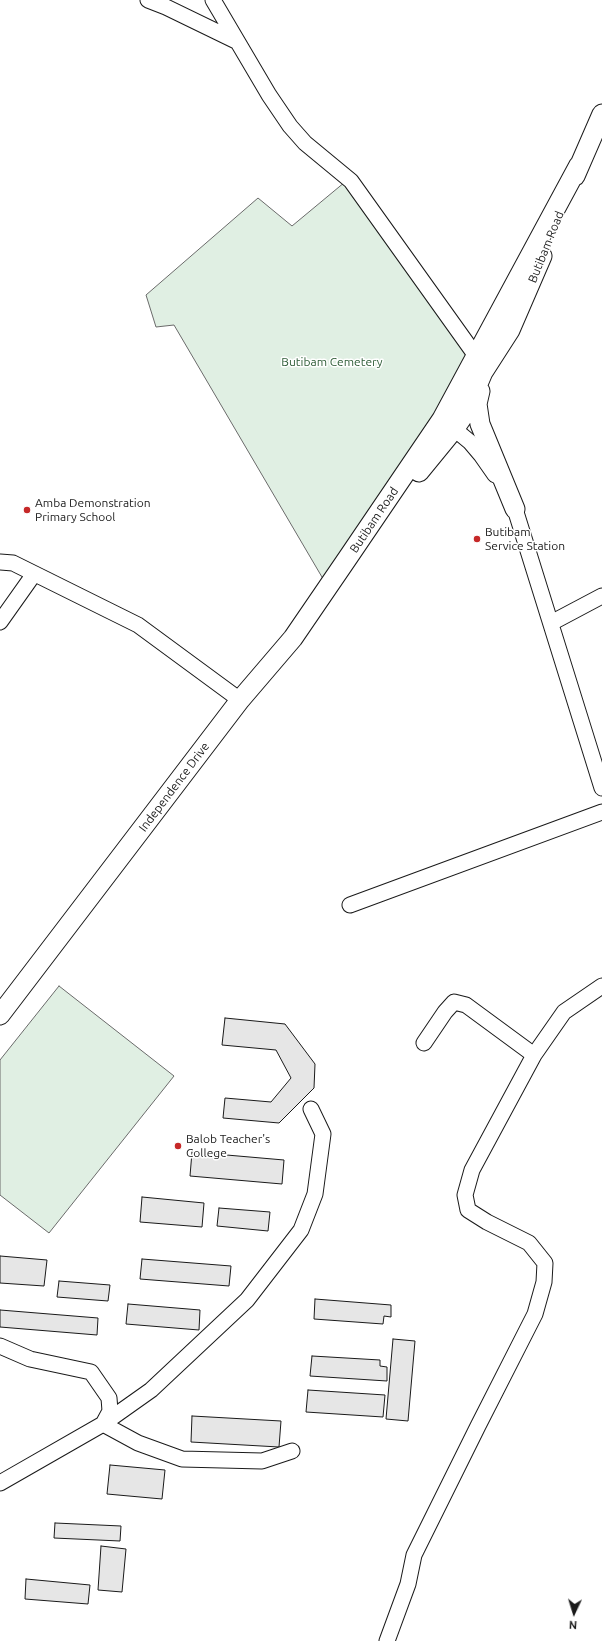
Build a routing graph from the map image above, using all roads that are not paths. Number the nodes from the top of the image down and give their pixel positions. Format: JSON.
{"nodes":[{"id":1,"x":148,"y":0,"type":"edge"},
{"id":2,"x":213,"y":0,"type":"edge"},
{"id":3,"x":236,"y":40,"type":"junction"},
{"id":4,"x":602,"y":114,"type":"edge"},
{"id":5,"x":480,"y":364,"type":"junction"},
{"id":6,"x":459,"y":406,"type":"junction"},
{"id":7,"x":448,"y":424,"type":"junction"},
{"id":8,"x":515,"y":509,"type":"junction"},
{"id":9,"x":347,"y":559,"type":"joint"},
{"id":10,"x":0,"y":562,"type":"edge"},
{"id":11,"x":34,"y":574,"type":"junction"},
{"id":12,"x":602,"y":596,"type":"edge"},
{"id":13,"x":0,"y":622,"type":"edge"},
{"id":14,"x":551,"y":623,"type":"junction"},
{"id":15,"x":240,"y":700,"type":"junction"},
{"id":16,"x":602,"y":788,"type":"edge"},
{"id":17,"x":602,"y":812,"type":"edge"},
{"id":18,"x":350,"y":905,"type":"dead end"},
{"id":19,"x":602,"y":986,"type":"edge"},
{"id":20,"x":0,"y":1015,"type":"edge"},
{"id":21,"x":424,"y":1043,"type":"dead end"},
{"id":22,"x":534,"y":1055,"type":"junction"},
{"id":23,"x":311,"y":1109,"type":"dead end"},
{"id":24,"x":0,"y":1346,"type":"edge"},
{"id":25,"x":103,"y":1424,"type":"junction"},
{"id":26,"x":292,"y":1452,"type":"dead end"},
{"id":27,"x":0,"y":1483,"type":"edge"},
{"id":28,"x":387,"y":1641,"type":"edge"}],
"edges":[{"from":1,"to":3,"type":"street"},
{"from":2,"to":3,"type":"street"},
{"from":3,"to":5,"type":"street"},
{"from":4,"to":5,"type":"main road","name":"Butibam Road"},
{"from":5,"to":6,"type":"main road","name":"Butibam Road"},
{"from":5,"to":8,"type":"main road"},
{"from":6,"to":7,"type":"main road","name":"Butibam Road"},
{"from":6,"to":8,"type":"street"},
{"from":7,"to":8,"type":"street"},
{"from":7,"to":9,"type":"main road","name":"Butibam Road"},
{"from":8,"to":14,"type":"street"},
{"from":9,"to":15,"type":"main road","name":"Independence Drive"},
{"from":10,"to":11,"type":"street"},
{"from":11,"to":13,"type":"street"},
{"from":11,"to":15,"type":"street"},
{"from":12,"to":14,"type":"street"},
{"from":14,"to":16,"type":"street"},
{"from":15,"to":20,"type":"main road","name":"Independence Drive"},
{"from":17,"to":18,"type":"street"},
{"from":19,"to":22,"type":"street"},
{"from":21,"to":22,"type":"street"},
{"from":22,"to":28,"type":"street"},
{"from":23,"to":25,"type":"street"},
{"from":24,"to":25,"type":"street"},
{"from":25,"to":26,"type":"street"},
{"from":25,"to":27,"type":"street"}]}
